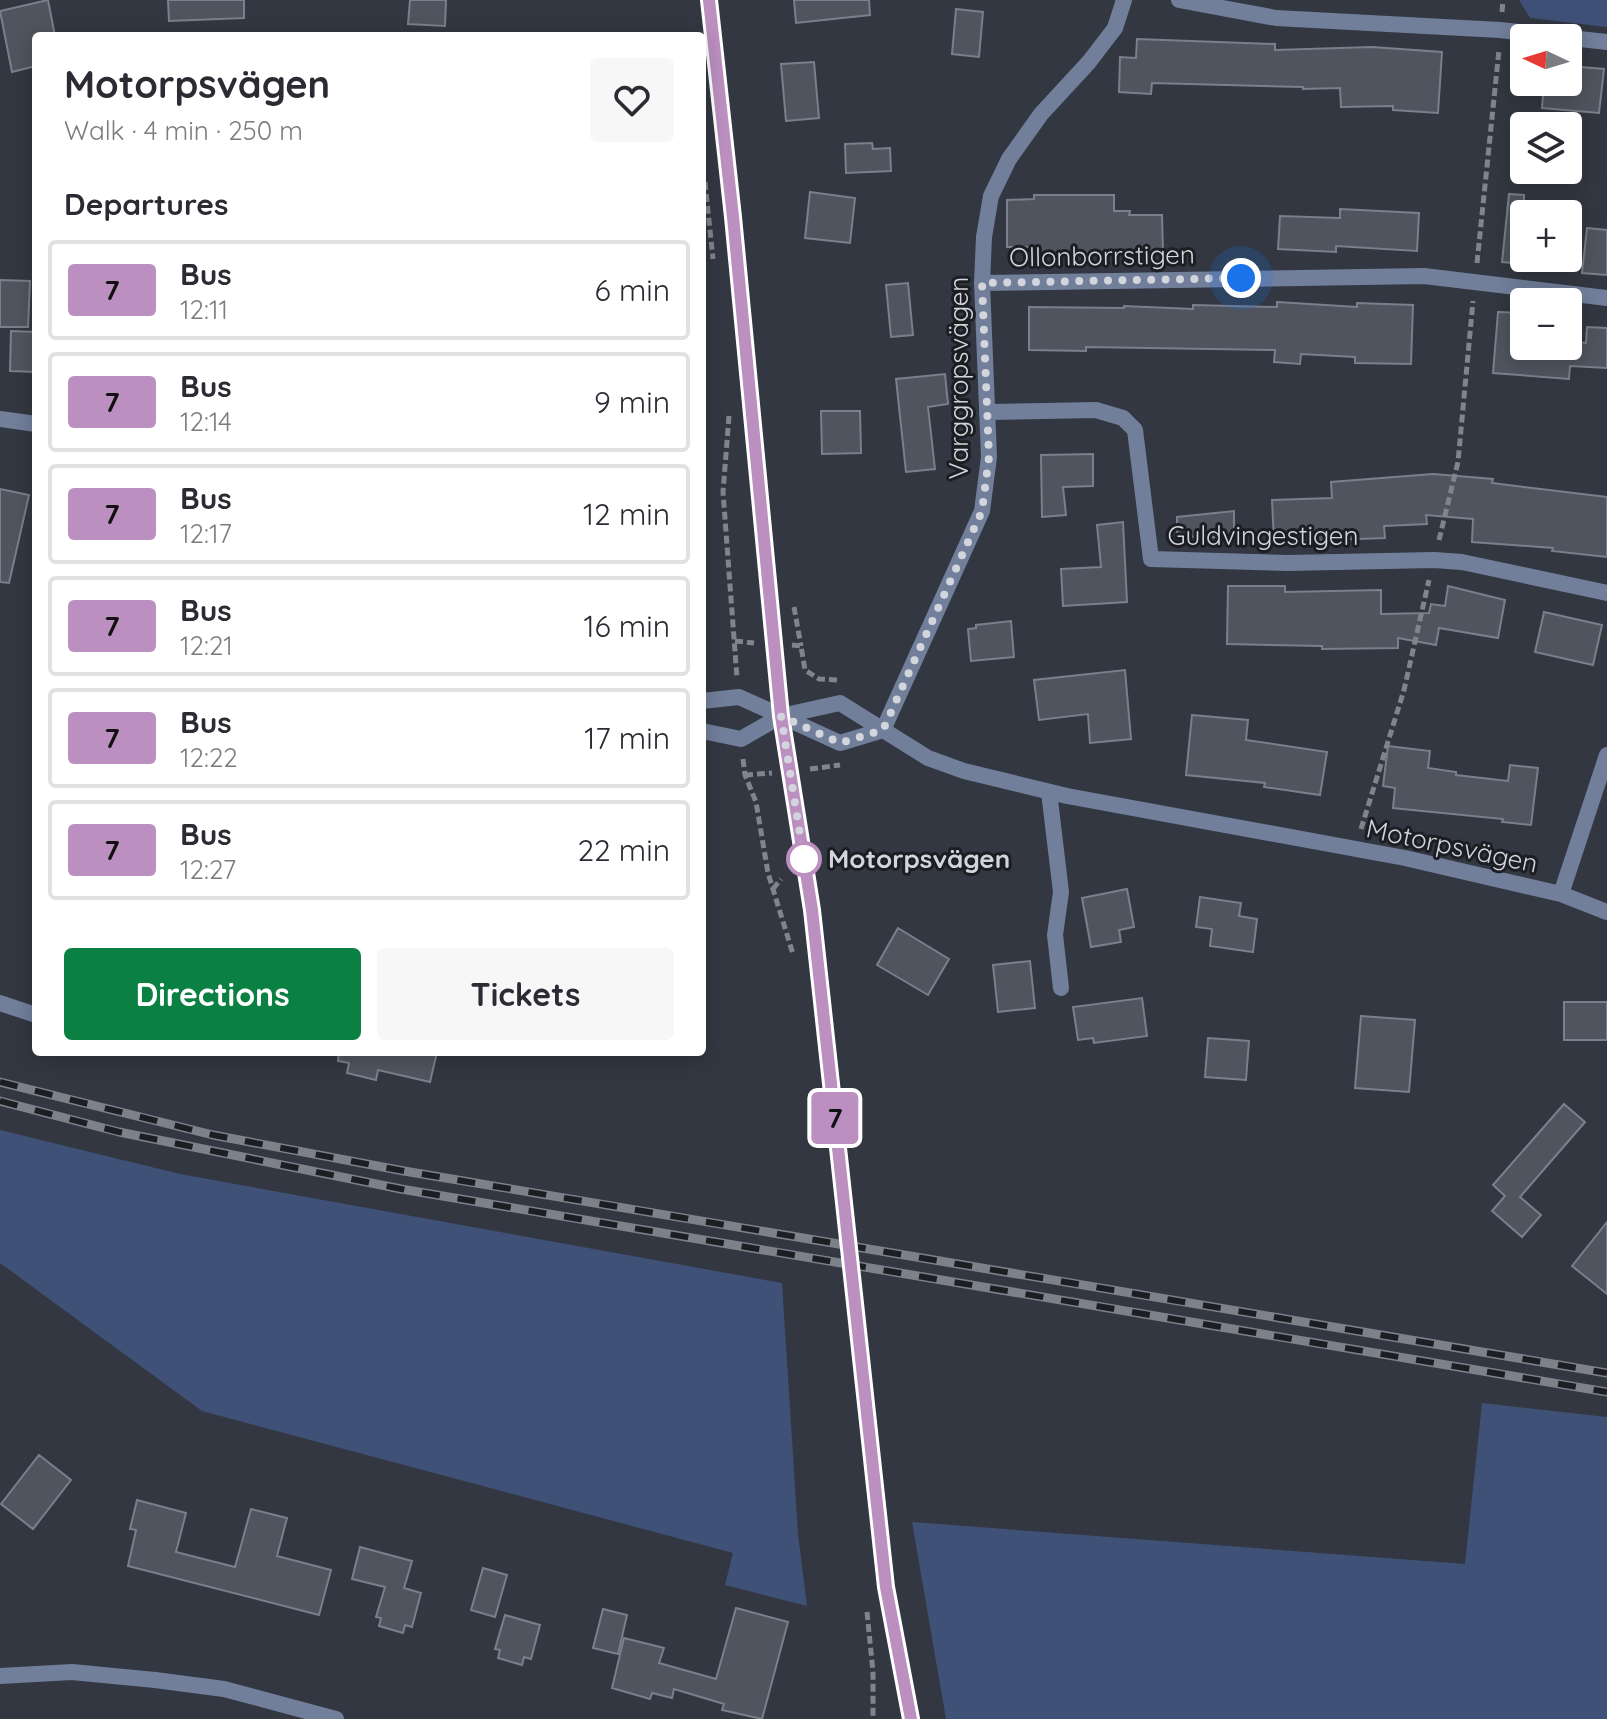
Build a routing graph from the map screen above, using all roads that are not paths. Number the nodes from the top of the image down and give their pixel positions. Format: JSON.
{"nodes":[{"id":1,"x":709,"y":0,"type":"edge"},
{"id":2,"x":1124,"y":0,"type":"edge"},
{"id":3,"x":1179,"y":0,"type":"edge"},
{"id":4,"x":1607,"y":42,"type":"edge"},
{"id":5,"x":982,"y":283,"type":"junction"},
{"id":6,"x":1607,"y":298,"type":"edge"},
{"id":7,"x":987,"y":412,"type":"junction"},
{"id":8,"x":0,"y":419,"type":"edge"},
{"id":9,"x":32,"y":423,"type":"edge"},
{"id":10,"x":1607,"y":593,"type":"edge"},
{"id":11,"x":706,"y":701,"type":"edge"},
{"id":12,"x":781,"y":716,"type":"junction"},
{"id":13,"x":883,"y":730,"type":"junction"},
{"id":14,"x":706,"y":732,"type":"edge"},
{"id":15,"x":1607,"y":755,"type":"edge"},
{"id":16,"x":1049,"y":792,"type":"junction"},
{"id":17,"x":1561,"y":894,"type":"junction"},
{"id":18,"x":1607,"y":912,"type":"edge"},
{"id":19,"x":1061,"y":988,"type":"dead end"},
{"id":20,"x":0,"y":1003,"type":"edge"},
{"id":21,"x":32,"y":1014,"type":"edge"},
{"id":22,"x":0,"y":1676,"type":"edge"},
{"id":23,"x":336,"y":1719,"type":"edge"},
{"id":24,"x":911,"y":1719,"type":"edge"}],
"edges":[{"from":1,"to":12,"type":"street"},
{"from":2,"to":5,"type":"street","name":"Varggropsvägen"},
{"from":3,"to":4,"type":"street"},
{"from":5,"to":6,"type":"street","name":"Ollonborrstigen"},
{"from":5,"to":7,"type":"street","name":"Varggropsvägen"},
{"from":7,"to":10,"type":"street","name":"Guldvingestigen"},
{"from":7,"to":13,"type":"street","name":"Varggropsvägen"},
{"from":8,"to":9,"type":"street"},
{"from":11,"to":12,"type":"street"},
{"from":12,"to":13,"type":"street"},
{"from":12,"to":13,"type":"street","name":"Motorpsvägen"},
{"from":12,"to":14,"type":"street"},
{"from":12,"to":24,"type":"street","bridge":true},
{"from":13,"to":16,"type":"street","name":"Motorpsvägen"},
{"from":15,"to":17,"type":"street"},
{"from":16,"to":17,"type":"street","name":"Motorpsvägen"},
{"from":16,"to":19,"type":"street"},
{"from":17,"to":18,"type":"street","name":"Motorpsvägen"},
{"from":20,"to":21,"type":"street"},
{"from":22,"to":23,"type":"street"}]}
